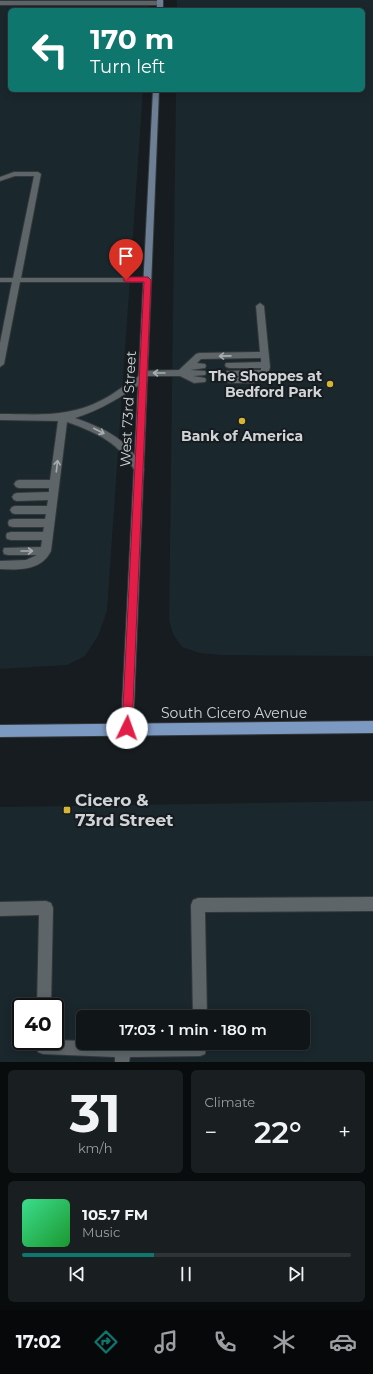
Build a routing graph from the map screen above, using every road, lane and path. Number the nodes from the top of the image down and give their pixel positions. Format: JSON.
{"nodes":[{"id":1,"x":160,"y":1,"type":"edge"},
{"id":2,"x":0,"y":3,"type":"edge"},
{"id":3,"x":156,"y":92,"type":"edge"},
{"id":4,"x":0,"y":179,"type":"edge"},
{"id":5,"x":0,"y":280,"type":"edge"},
{"id":6,"x":17,"y":280,"type":"junction"},
{"id":7,"x":148,"y":280,"type":"junction"},
{"id":8,"x":260,"y":306,"type":"dead end"},
{"id":9,"x":264,"y":355,"type":"junction"},
{"id":10,"x":0,"y":364,"type":"edge"},
{"id":11,"x":190,"y":366,"type":"junction"},
{"id":12,"x":182,"y":373,"type":"junction"},
{"id":13,"x":230,"y":373,"type":"dead end"},
{"id":14,"x":143,"y":375,"type":"junction"},
{"id":15,"x":0,"y":417,"type":"edge"},
{"id":16,"x":63,"y":417,"type":"junction"},
{"id":17,"x":139,"y":470,"type":"junction"},
{"id":18,"x":19,"y":484,"type":"dead end"},
{"id":19,"x":54,"y":484,"type":"junction"},
{"id":20,"x":53,"y":496,"type":"junction"},
{"id":21,"x":17,"y":497,"type":"dead end"},
{"id":22,"x":15,"y":510,"type":"dead end"},
{"id":23,"x":51,"y":510,"type":"junction"},
{"id":24,"x":13,"y":523,"type":"dead end"},
{"id":25,"x":50,"y":523,"type":"junction"},
{"id":26,"x":10,"y":536,"type":"dead end"},
{"id":27,"x":48,"y":536,"type":"junction"},
{"id":28,"x":8,"y":551,"type":"dead end"},
{"id":29,"x":46,"y":551,"type":"junction"},
{"id":30,"x":0,"y":565,"type":"edge"},
{"id":31,"x":373,"y":727,"type":"edge"},
{"id":32,"x":127,"y":728,"type":"junction"},
{"id":33,"x":0,"y":730,"type":"edge"},
{"id":34,"x":373,"y":904,"type":"edge"},
{"id":35,"x":0,"y":909,"type":"edge"},
{"id":36,"x":44,"y":998,"type":"edge"},
{"id":37,"x":200,"y":1010,"type":"edge"},
{"id":38,"x":64,"y":1049,"type":"edge"},
{"id":39,"x":189,"y":1050,"type":"edge"},
{"id":40,"x":122,"y":1056,"type":"edge"}],
"edges":[{"from":1,"to":2,"type":"lane"},
{"from":3,"to":7,"type":"street","name":"West 73rd Street"},
{"from":4,"to":6,"type":"lane"},
{"from":5,"to":6,"type":"lane"},
{"from":6,"to":7,"type":"lane"},
{"from":6,"to":10,"type":"lane"},
{"from":7,"to":14,"type":"street","name":"West 73rd Street"},
{"from":8,"to":9,"type":"lane"},
{"from":9,"to":11,"type":"lane","one_way":true},
{"from":9,"to":13,"type":"lane"},
{"from":11,"to":12,"type":"lane"},
{"from":11,"to":12,"type":"lane"},
{"from":12,"to":14,"type":"lane","one_way":true},
{"from":14,"to":16,"type":"lane"},
{"from":14,"to":17,"type":"street","name":"West 73rd Street"},
{"from":15,"to":16,"type":"lane"},
{"from":16,"to":17,"type":"lane","one_way":true},
{"from":19,"to":16,"type":"lane","one_way":true},
{"from":17,"to":32,"type":"street","name":"West 73rd Street"},
{"from":18,"to":19,"type":"lane"},
{"from":19,"to":20,"type":"lane"},
{"from":20,"to":21,"type":"lane"},
{"from":20,"to":23,"type":"lane"},
{"from":22,"to":23,"type":"lane"},
{"from":23,"to":25,"type":"lane"},
{"from":24,"to":25,"type":"lane"},
{"from":25,"to":27,"type":"lane"},
{"from":26,"to":27,"type":"lane"},
{"from":27,"to":29,"type":"lane"},
{"from":28,"to":29,"type":"lane","one_way":true},
{"from":29,"to":30,"type":"lane"},
{"from":31,"to":32,"type":"main road","name":"South Cicero Avenue"},
{"from":32,"to":33,"type":"main road","name":"South Cicero Avenue"},
{"from":34,"to":37,"type":"lane"},
{"from":35,"to":36,"type":"lane"},
{"from":38,"to":40,"type":"lane"},
{"from":39,"to":40,"type":"lane"}]}
